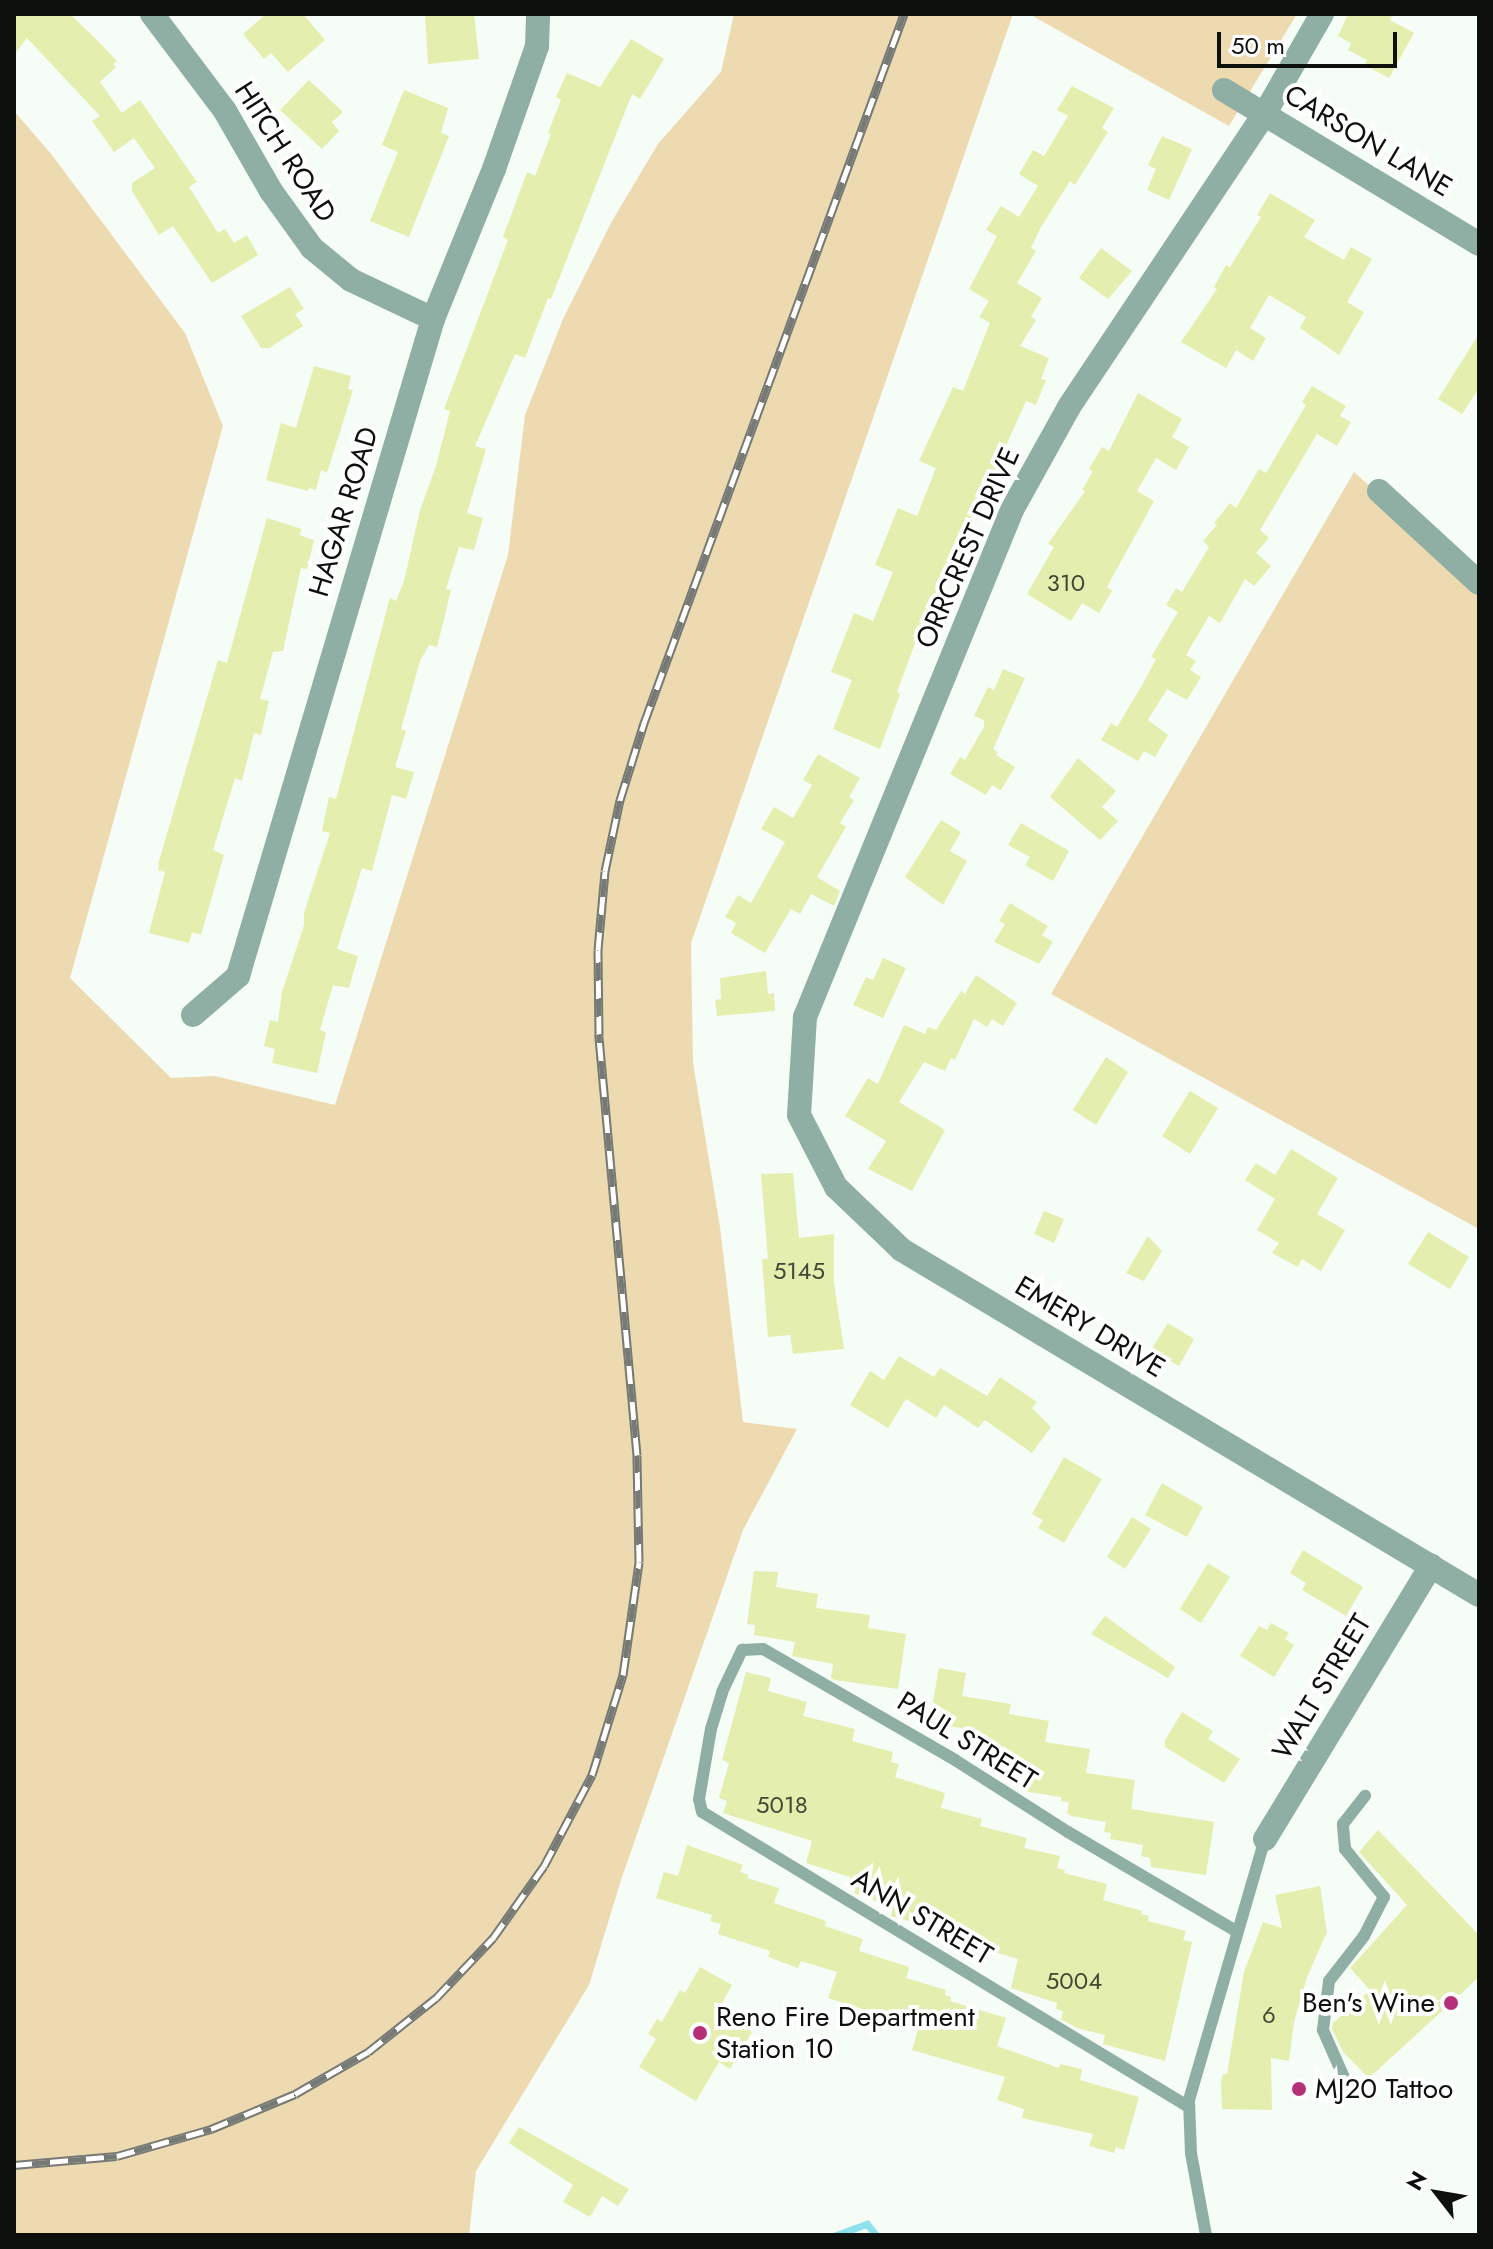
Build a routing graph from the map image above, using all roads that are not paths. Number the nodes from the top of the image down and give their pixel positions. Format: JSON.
{"nodes":[{"id":1,"x":152,"y":14,"type":"edge"},
{"id":2,"x":538,"y":14,"type":"edge"},
{"id":3,"x":1322,"y":14,"type":"edge"},
{"id":4,"x":1224,"y":90,"type":"dead end"},
{"id":5,"x":1265,"y":113,"type":"junction"},
{"id":6,"x":1479,"y":244,"type":"edge"},
{"id":7,"x":433,"y":319,"type":"junction"},
{"id":8,"x":1379,"y":491,"type":"dead end"},
{"id":9,"x":1479,"y":583,"type":"edge"},
{"id":10,"x":193,"y":1015,"type":"dead end"},
{"id":11,"x":805,"y":1017,"type":"joint"},
{"id":12,"x":1431,"y":1566,"type":"junction"},
{"id":13,"x":1479,"y":1595,"type":"edge"},
{"id":14,"x":711,"y":1729,"type":"joint"},
{"id":15,"x":1365,"y":1796,"type":"dead end"},
{"id":16,"x":1265,"y":1839,"type":"joint"},
{"id":17,"x":1236,"y":1931,"type":"junction"},
{"id":18,"x":1350,"y":2091,"type":"dead end"},
{"id":19,"x":1189,"y":2107,"type":"junction"},
{"id":20,"x":1206,"y":2235,"type":"edge"}],
"edges":[{"from":1,"to":7,"type":"street","name":"HITCH ROAD"},
{"from":2,"to":7,"type":"street","name":"HAGAR ROAD"},
{"from":3,"to":5,"type":"street","name":"ORRCREST DRIVE"},
{"from":4,"to":5,"type":"street","name":"CARSON LANE"},
{"from":5,"to":6,"type":"street","name":"CARSON LANE"},
{"from":5,"to":11,"type":"street","name":"ORRCREST DRIVE"},
{"from":7,"to":10,"type":"street","name":"HAGAR ROAD"},
{"from":8,"to":9,"type":"street"},
{"from":11,"to":12,"type":"street","name":"EMERY DRIVE"},
{"from":12,"to":13,"type":"street","name":"EMERY DRIVE"},
{"from":12,"to":16,"type":"street","name":"WALT STREET"},
{"from":14,"to":17,"type":"lane","name":"PAUL STREET"},
{"from":14,"to":19,"type":"lane","name":"ANN STREET"},
{"from":15,"to":18,"type":"lane"},
{"from":16,"to":17,"type":"lane"},
{"from":17,"to":19,"type":"lane"},
{"from":19,"to":20,"type":"lane"}]}
